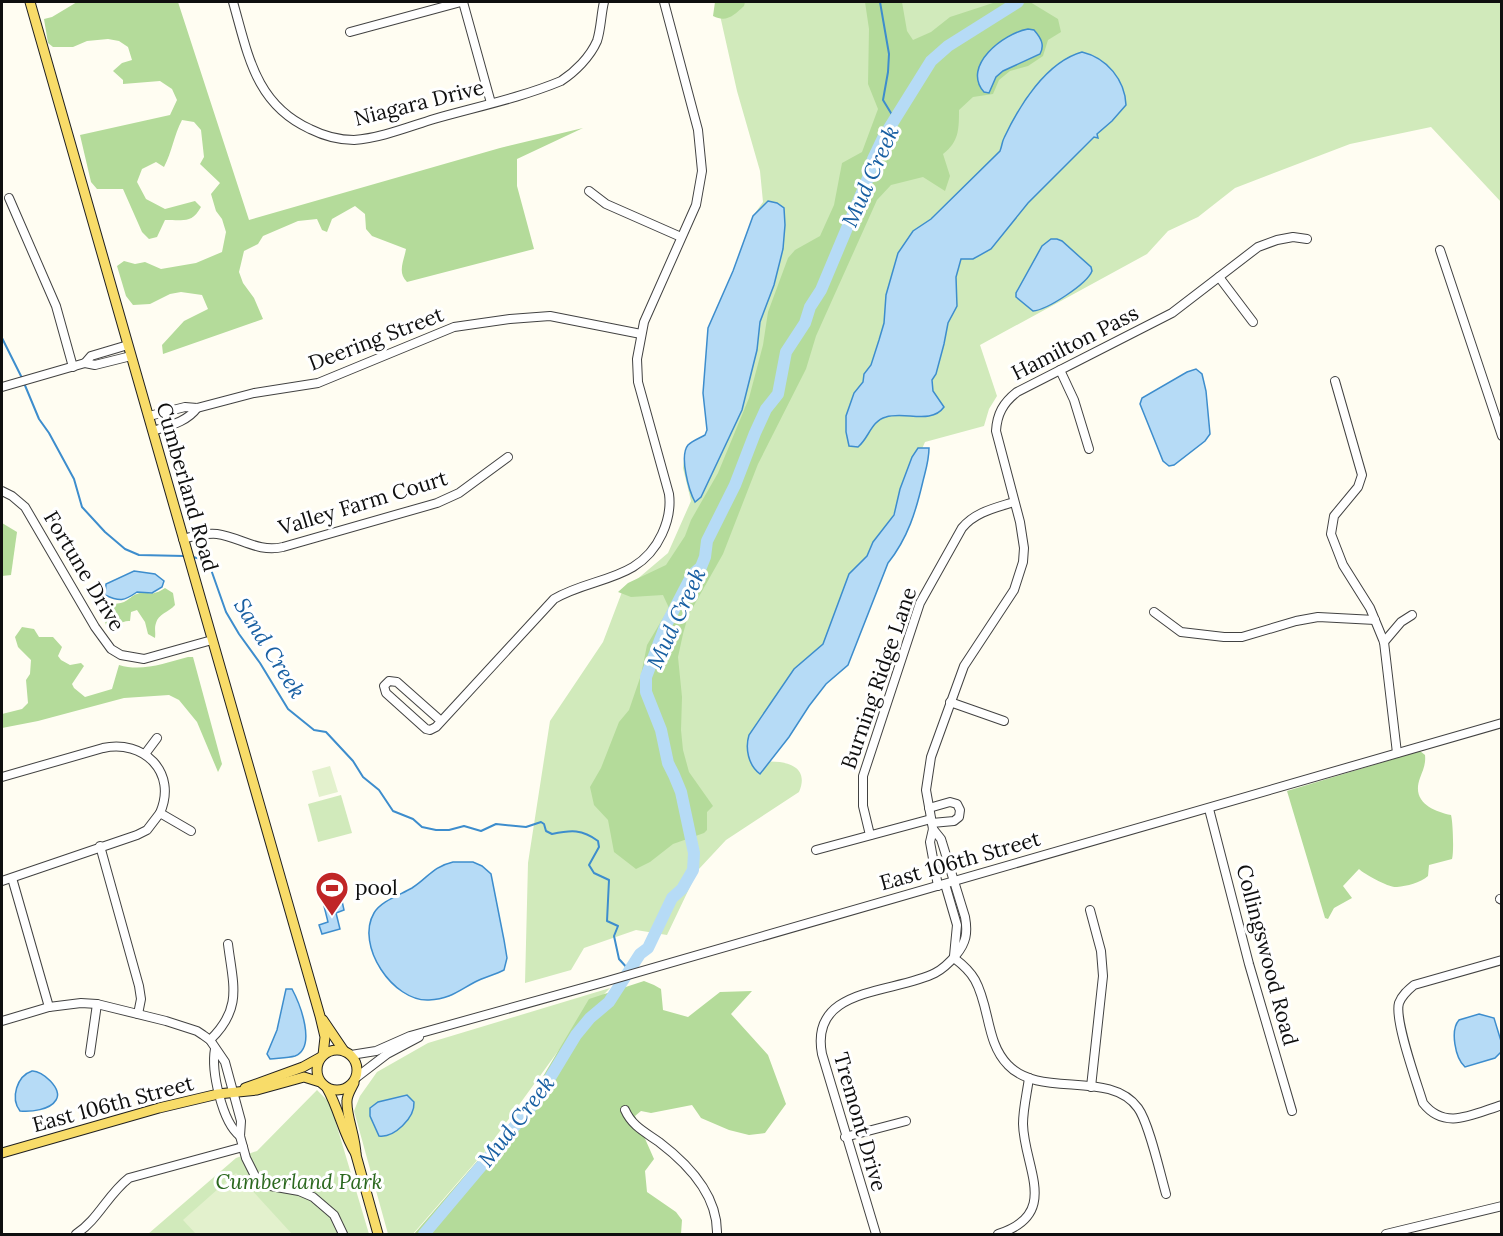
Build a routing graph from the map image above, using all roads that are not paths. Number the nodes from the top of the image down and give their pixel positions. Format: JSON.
{"nodes":[{"id":1,"x":30,"y":2,"type":"edge"},
{"id":2,"x":233,"y":2,"type":"edge"},
{"id":3,"x":461,"y":2,"type":"edge"},
{"id":4,"x":604,"y":2,"type":"edge"},
{"id":5,"x":664,"y":2,"type":"edge"},
{"id":6,"x":350,"y":32,"type":"dead end"},
{"id":7,"x":491,"y":103,"type":"junction"},
{"id":8,"x":589,"y":191,"type":"dead end"},
{"id":9,"x":9,"y":198,"type":"dead end"},
{"id":10,"x":681,"y":237,"type":"junction"},
{"id":11,"x":1306,"y":239,"type":"dead end"},
{"id":12,"x":1440,"y":250,"type":"dead end"},
{"id":13,"x":1219,"y":277,"type":"junction"},
{"id":14,"x":1253,"y":322,"type":"dead end"},
{"id":15,"x":641,"y":334,"type":"junction"},
{"id":16,"x":128,"y":345,"type":"junction"},
{"id":17,"x":131,"y":356,"type":"junction"},
{"id":18,"x":85,"y":363,"type":"junction"},
{"id":19,"x":73,"y":367,"type":"junction"},
{"id":20,"x":1060,"y":370,"type":"junction"},
{"id":21,"x":1335,"y":381,"type":"dead end"},
{"id":22,"x":2,"y":387,"type":"edge"},
{"id":23,"x":197,"y":408,"type":"junction"},
{"id":24,"x":149,"y":416,"type":"junction"},
{"id":25,"x":153,"y":431,"type":"junction"},
{"id":26,"x":1502,"y":436,"type":"edge"},
{"id":27,"x":1089,"y":449,"type":"dead end"},
{"id":28,"x":508,"y":457,"type":"dead end"},
{"id":29,"x":2,"y":491,"type":"edge"},
{"id":30,"x":1014,"y":502,"type":"junction"},
{"id":31,"x":183,"y":539,"type":"junction"},
{"id":32,"x":1154,"y":612,"type":"dead end"},
{"id":33,"x":1412,"y":615,"type":"dead end"},
{"id":34,"x":1375,"y":620,"type":"junction"},
{"id":35,"x":212,"y":640,"type":"junction"},
{"id":36,"x":1384,"y":642,"type":"junction"},
{"id":37,"x":950,"y":702,"type":"junction"},
{"id":38,"x":441,"y":721,"type":"junction"},
{"id":39,"x":1004,"y":721,"type":"dead end"},
{"id":40,"x":1502,"y":723,"type":"edge"},
{"id":41,"x":157,"y":738,"type":"dead end"},
{"id":42,"x":1397,"y":753,"type":"junction"},
{"id":43,"x":145,"y":754,"type":"junction"},
{"id":44,"x":2,"y":777,"type":"edge"},
{"id":45,"x":929,"y":808,"type":"junction"},
{"id":46,"x":1209,"y":808,"type":"junction"},
{"id":47,"x":160,"y":813,"type":"junction"},
{"id":48,"x":932,"y":824,"type":"junction"},
{"id":49,"x":191,"y":831,"type":"dead end"},
{"id":50,"x":870,"y":835,"type":"junction"},
{"id":51,"x":100,"y":846,"type":"junction"},
{"id":52,"x":816,"y":850,"type":"dead end"},
{"id":53,"x":12,"y":878,"type":"junction"},
{"id":54,"x":2,"y":881,"type":"edge"},
{"id":55,"x":955,"y":881,"type":"junction"},
{"id":56,"x":942,"y":885,"type":"junction"},
{"id":57,"x":1090,"y":909,"type":"dead end"},
{"id":58,"x":228,"y":944,"type":"dead end"},
{"id":59,"x":954,"y":958,"type":"junction"},
{"id":60,"x":1502,"y":960,"type":"edge"},
{"id":61,"x":97,"y":1004,"type":"junction"},
{"id":62,"x":49,"y":1007,"type":"junction"},
{"id":63,"x":138,"y":1014,"type":"junction"},
{"id":64,"x":320,"y":1016,"type":"junction"},
{"id":65,"x":2,"y":1021,"type":"edge"},
{"id":66,"x":429,"y":1033,"type":"junction"},
{"id":67,"x":210,"y":1040,"type":"junction"},
{"id":68,"x":215,"y":1049,"type":"junction"},
{"id":69,"x":90,"y":1053,"type":"dead end"},
{"id":70,"x":347,"y":1053,"type":"junction"},
{"id":71,"x":323,"y":1056,"type":"junction"},
{"id":72,"x":1029,"y":1078,"type":"junction"},
{"id":73,"x":355,"y":1080,"type":"junction"},
{"id":74,"x":324,"y":1085,"type":"junction"},
{"id":75,"x":1091,"y":1087,"type":"junction"},
{"id":76,"x":234,"y":1092,"type":"junction"},
{"id":77,"x":218,"y":1094,"type":"junction"},
{"id":78,"x":1502,"y":1105,"type":"edge"},
{"id":79,"x":625,"y":1110,"type":"dead end"},
{"id":80,"x":1292,"y":1111,"type":"dead end"},
{"id":81,"x":906,"y":1121,"type":"dead end"},
{"id":82,"x":240,"y":1136,"type":"junction"},
{"id":83,"x":845,"y":1137,"type":"junction"},
{"id":84,"x":243,"y":1147,"type":"junction"},
{"id":85,"x":2,"y":1153,"type":"edge"},
{"id":86,"x":356,"y":1155,"type":"junction"},
{"id":87,"x":1166,"y":1194,"type":"dead end"},
{"id":88,"x":1502,"y":1206,"type":"edge"},
{"id":89,"x":1405,"y":1232,"type":"edge"},
{"id":90,"x":76,"y":1234,"type":"edge"},
{"id":91,"x":343,"y":1234,"type":"edge"},
{"id":92,"x":378,"y":1234,"type":"edge"},
{"id":93,"x":717,"y":1234,"type":"edge"},
{"id":94,"x":876,"y":1234,"type":"edge"},
{"id":95,"x":998,"y":1234,"type":"edge"},
{"id":96,"x":1386,"y":1234,"type":"edge"}],
"edges":[{"from":1,"to":16,"type":"main road","name":"Cumberland Road"},
{"from":2,"to":7,"type":"street","name":"Niagara Drive"},
{"from":3,"to":6,"type":"street"},
{"from":3,"to":7,"type":"street"},
{"from":4,"to":7,"type":"street","name":"Niagara Drive"},
{"from":5,"to":10,"type":"street"},
{"from":8,"to":10,"type":"street"},
{"from":9,"to":19,"type":"street"},
{"from":10,"to":15,"type":"street"},
{"from":11,"to":13,"type":"street","name":"Hamilton Pass"},
{"from":12,"to":26,"type":"street"},
{"from":13,"to":14,"type":"street"},
{"from":13,"to":20,"type":"street","name":"Hamilton Pass"},
{"from":15,"to":23,"type":"street","name":"Deering Street"},
{"from":15,"to":38,"type":"street"},
{"from":16,"to":17,"type":"main road","name":"Cumberland Road"},
{"from":16,"to":18,"type":"street"},
{"from":17,"to":18,"type":"street"},
{"from":17,"to":24,"type":"main road","name":"Cumberland Road"},
{"from":18,"to":19,"type":"street"},
{"from":19,"to":22,"type":"street"},
{"from":20,"to":27,"type":"street"},
{"from":20,"to":30,"type":"street","name":"Hamilton Pass"},
{"from":21,"to":34,"type":"street"},
{"from":23,"to":24,"type":"street","name":"Deering Street"},
{"from":23,"to":25,"type":"street","name":"Deering Street"},
{"from":24,"to":25,"type":"main road","name":"Cumberland Road"},
{"from":25,"to":31,"type":"main road","name":"Cumberland Road"},
{"from":28,"to":31,"type":"street","name":"Valley Farm Court"},
{"from":29,"to":35,"type":"street","name":"Fortune Drive"},
{"from":30,"to":37,"type":"street","name":"Hamilton Pass"},
{"from":30,"to":50,"type":"street","name":"Burning Ridge Lane"},
{"from":31,"to":35,"type":"main road","name":"Cumberland Road"},
{"from":32,"to":34,"type":"street"},
{"from":33,"to":36,"type":"street"},
{"from":34,"to":36,"type":"street"},
{"from":35,"to":64,"type":"main road","name":"Cumberland Road"},
{"from":36,"to":42,"type":"street"},
{"from":37,"to":39,"type":"street"},
{"from":37,"to":45,"type":"street","name":"Hamilton Pass"},
{"from":38,"to":38,"type":"street"},
{"from":40,"to":42,"type":"street","name":"East 106th Street"},
{"from":41,"to":43,"type":"street"},
{"from":42,"to":46,"type":"street","name":"East 106th Street"},
{"from":43,"to":44,"type":"street"},
{"from":43,"to":47,"type":"street"},
{"from":45,"to":48,"type":"street","name":"Hamilton Pass"},
{"from":45,"to":48,"type":"street"},
{"from":46,"to":55,"type":"street","name":"East 106th Street"},
{"from":46,"to":80,"type":"street","name":"Collingswood Road"},
{"from":47,"to":49,"type":"street"},
{"from":47,"to":51,"type":"street"},
{"from":48,"to":50,"type":"street"},
{"from":48,"to":55,"type":"street","name":"Hamilton Pass"},
{"from":48,"to":56,"type":"street","name":"Hamilton Pass"},
{"from":50,"to":52,"type":"street"},
{"from":51,"to":53,"type":"street"},
{"from":51,"to":63,"type":"street"},
{"from":53,"to":54,"type":"street"},
{"from":53,"to":62,"type":"street"},
{"from":55,"to":56,"type":"street","name":"East 106th Street"},
{"from":55,"to":59,"type":"street","name":"Tremont Drive"},
{"from":56,"to":59,"type":"street"},
{"from":56,"to":66,"type":"street","name":"East 106th Street"},
{"from":57,"to":75,"type":"street"},
{"from":58,"to":67,"type":"street"},
{"from":59,"to":72,"type":"street"},
{"from":59,"to":83,"type":"street","name":"Tremont Drive"},
{"from":60,"to":78,"type":"street"},
{"from":61,"to":62,"type":"street"},
{"from":61,"to":63,"type":"street"},
{"from":61,"to":69,"type":"street"},
{"from":62,"to":65,"type":"street"},
{"from":63,"to":67,"type":"street"},
{"from":64,"to":70,"type":"main road","name":"Cumberland Road"},
{"from":64,"to":71,"type":"main road","name":"Cumberland Road"},
{"from":66,"to":70,"type":"street","name":"East 106th Street"},
{"from":66,"to":73,"type":"street","name":"East 106th Street"},
{"from":67,"to":68,"type":"street"},
{"from":68,"to":76,"type":"street"},
{"from":68,"to":77,"type":"street"},
{"from":70,"to":71,"type":"main road"},
{"from":70,"to":73,"type":"main road"},
{"from":71,"to":74,"type":"main road"},
{"from":71,"to":76,"type":"main road","name":"East 106th Street"},
{"from":72,"to":75,"type":"street"},
{"from":72,"to":95,"type":"street"},
{"from":73,"to":74,"type":"main road"},
{"from":73,"to":86,"type":"main road"},
{"from":74,"to":76,"type":"main road","name":"East 106th Street"},
{"from":74,"to":86,"type":"main road"},
{"from":75,"to":87,"type":"street"},
{"from":76,"to":77,"type":"main road","name":"East 106th Street"},
{"from":76,"to":82,"type":"street"},
{"from":77,"to":82,"type":"street"},
{"from":77,"to":85,"type":"main road","name":"East 106th Street"},
{"from":79,"to":93,"type":"street"},
{"from":81,"to":83,"type":"street"},
{"from":82,"to":84,"type":"street"},
{"from":83,"to":94,"type":"street","name":"Tremont Drive"},
{"from":84,"to":90,"type":"street"},
{"from":84,"to":91,"type":"street"},
{"from":86,"to":92,"type":"main road"},
{"from":88,"to":89,"type":"street"},
{"from":89,"to":96,"type":"street"}]}
